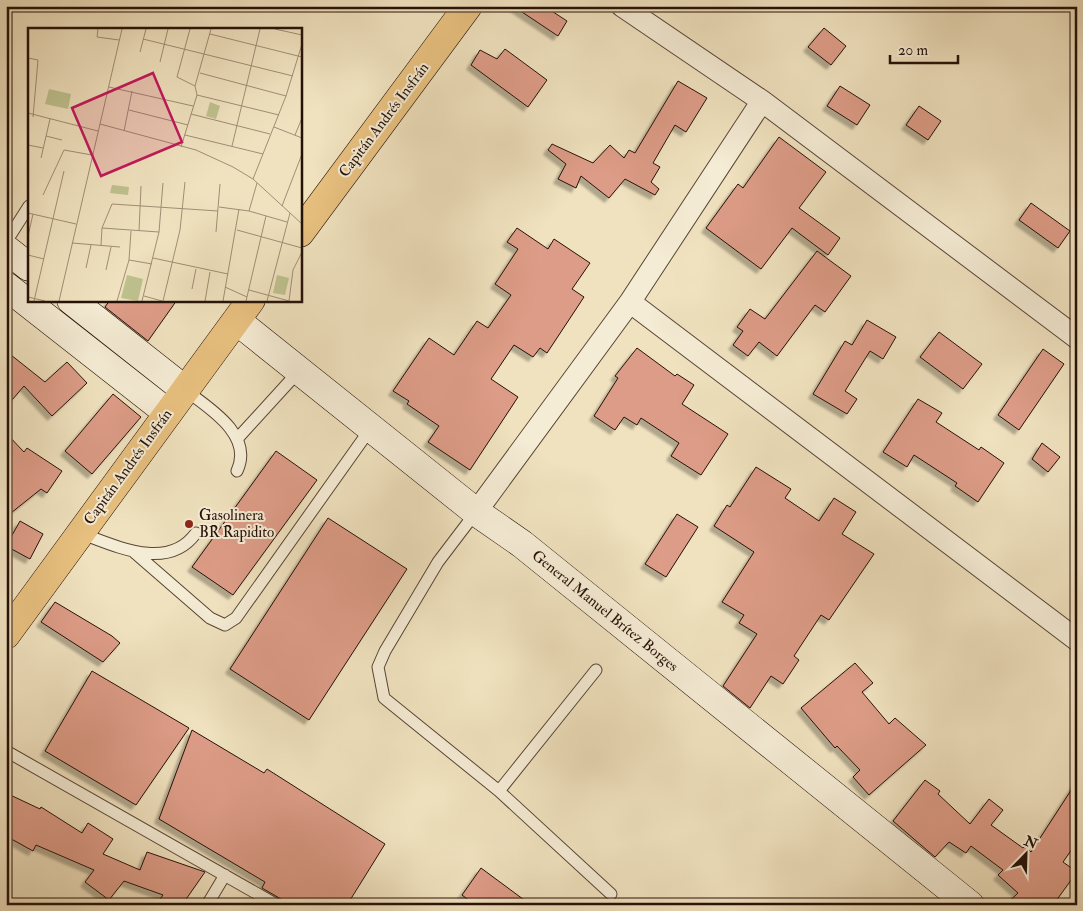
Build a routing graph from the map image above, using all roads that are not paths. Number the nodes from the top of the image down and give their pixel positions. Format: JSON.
{"nodes":[{"id":1,"x":468,"y":6,"type":"edge"},
{"id":2,"x":622,"y":6,"type":"edge"},
{"id":3,"x":762,"y":101,"type":"junction"},
{"id":4,"x":28,"y":208,"type":"edge"},
{"id":5,"x":301,"y":232,"type":"edge"},
{"id":6,"x":6,"y":242,"type":"edge"},
{"id":7,"x":6,"y":249,"type":"edge"},
{"id":8,"x":28,"y":266,"type":"edge"},
{"id":9,"x":6,"y":286,"type":"edge"},
{"id":10,"x":72,"y":301,"type":"edge"},
{"id":11,"x":630,"y":302,"type":"junction"},
{"id":12,"x":244,"y":310,"type":"edge"},
{"id":13,"x":1077,"y":338,"type":"edge"},
{"id":14,"x":299,"y":371,"type":"junction"},
{"id":15,"x":185,"y":390,"type":"junction"},
{"id":16,"x":168,"y":413,"type":"junction"},
{"id":17,"x":371,"y":428,"type":"junction"},
{"id":18,"x":236,"y":439,"type":"junction"},
{"id":19,"x":237,"y":471,"type":"dead end"},
{"id":20,"x":476,"y":512,"type":"junction"},
{"id":21,"x":80,"y":533,"type":"junction"},
{"id":22,"x":196,"y":533,"type":"dead end"},
{"id":23,"x":134,"y":552,"type":"junction"},
{"id":24,"x":6,"y":634,"type":"edge"},
{"id":25,"x":1077,"y":640,"type":"edge"},
{"id":26,"x":596,"y":670,"type":"dead end"},
{"id":27,"x":6,"y":750,"type":"edge"},
{"id":28,"x":499,"y":791,"type":"junction"},
{"id":29,"x":225,"y":875,"type":"junction"},
{"id":30,"x":610,"y":894,"type":"dead end"},
{"id":31,"x":207,"y":905,"type":"edge"},
{"id":32,"x":277,"y":905,"type":"edge"},
{"id":33,"x":970,"y":905,"type":"edge"}],
"edges":[{"from":1,"to":5,"type":"main road","name":"Capitán Andrés Insfrán"},
{"from":2,"to":3,"type":"street"},
{"from":3,"to":11,"type":"street"},
{"from":3,"to":13,"type":"street"},
{"from":4,"to":6,"type":"lane"},
{"from":7,"to":8,"type":"street"},
{"from":9,"to":16,"type":"street"},
{"from":10,"to":15,"type":"street"},
{"from":11,"to":20,"type":"street"},
{"from":11,"to":25,"type":"street"},
{"from":12,"to":14,"type":"street","name":"General Manuel Brítez Borges"},
{"from":12,"to":15,"type":"main road","name":"Capitán Andrés Insfrán"},
{"from":14,"to":17,"type":"street","name":"General Manuel Brítez Borges"},
{"from":14,"to":18,"type":"lane"},
{"from":15,"to":16,"type":"main road","name":"Capitán Andrés Insfrán"},
{"from":15,"to":18,"type":"lane"},
{"from":16,"to":21,"type":"main road","name":"Capitán Andrés Insfrán"},
{"from":17,"to":20,"type":"street","name":"General Manuel Brítez Borges"},
{"from":17,"to":23,"type":"lane"},
{"from":18,"to":19,"type":"lane"},
{"from":20,"to":28,"type":"lane"},
{"from":20,"to":33,"type":"street","name":"General Manuel Brítez Borges"},
{"from":21,"to":23,"type":"lane"},
{"from":21,"to":24,"type":"main road","name":"Capitán Andrés Insfrán"},
{"from":22,"to":23,"type":"lane"},
{"from":26,"to":28,"type":"lane"},
{"from":27,"to":29,"type":"lane"},
{"from":28,"to":30,"type":"lane"},
{"from":29,"to":31,"type":"lane"},
{"from":29,"to":32,"type":"lane"}]}
